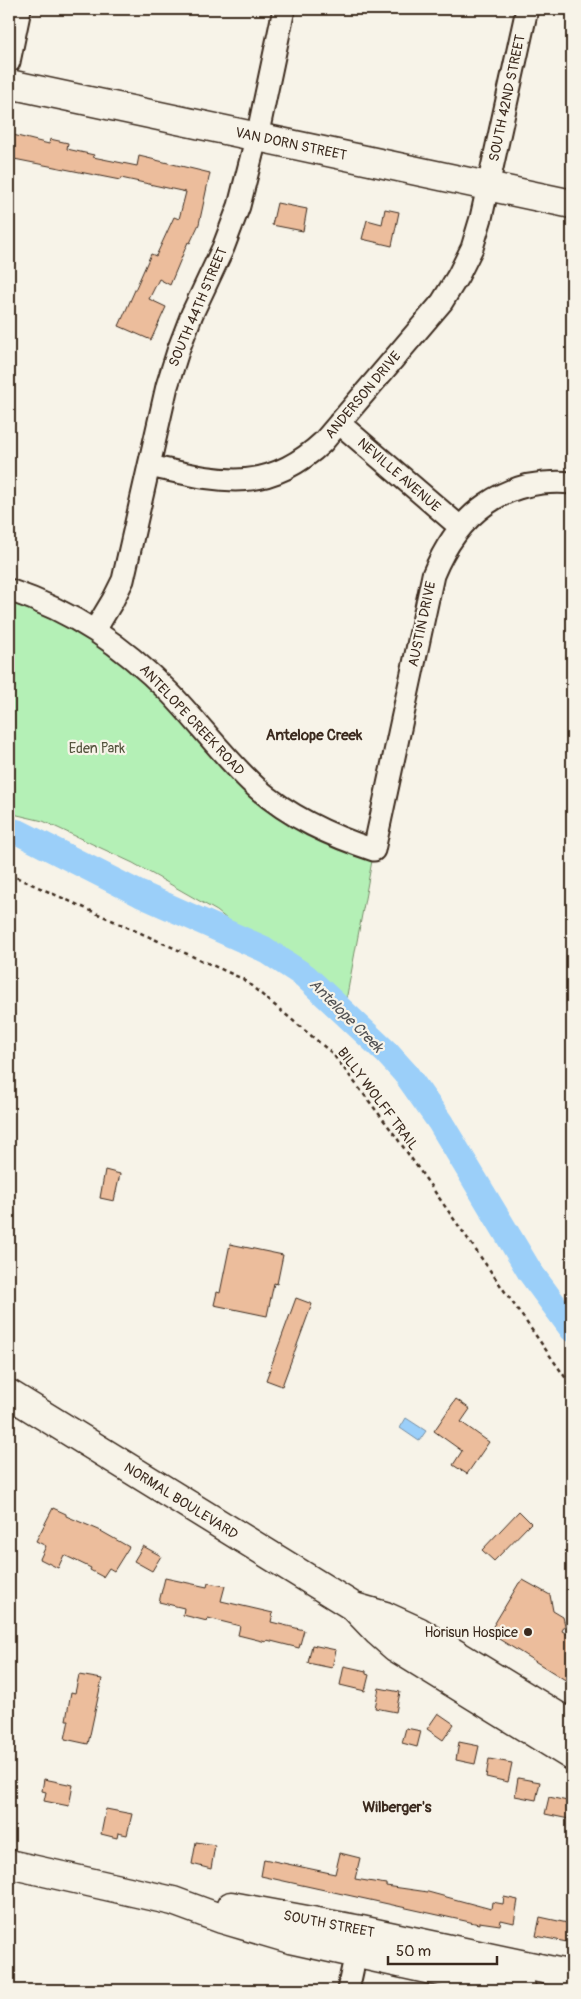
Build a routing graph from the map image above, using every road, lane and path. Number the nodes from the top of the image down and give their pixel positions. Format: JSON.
{"nodes":[{"id":1,"x":20,"y":9,"type":"edge"},
{"id":2,"x":284,"y":9,"type":"edge"},
{"id":3,"x":527,"y":9,"type":"edge"},
{"id":4,"x":9,"y":62,"type":"edge"},
{"id":5,"x":9,"y":84,"type":"edge"},
{"id":6,"x":256,"y":137,"type":"junction"},
{"id":7,"x":488,"y":186,"type":"junction"},
{"id":8,"x":572,"y":204,"type":"edge"},
{"id":9,"x":339,"y":423,"type":"junction"},
{"id":10,"x":150,"y":466,"type":"junction"},
{"id":11,"x":572,"y":483,"type":"edge"},
{"id":12,"x":460,"y":527,"type":"junction"},
{"id":13,"x":9,"y":590,"type":"edge"},
{"id":14,"x":95,"y":630,"type":"junction"},
{"id":15,"x":374,"y":850,"type":"joint"},
{"id":16,"x":9,"y":874,"type":"edge"},
{"id":17,"x":572,"y":1387,"type":"edge"},
{"id":18,"x":9,"y":1394,"type":"edge"},
{"id":19,"x":354,"y":1607,"type":"junction"},
{"id":20,"x":572,"y":1725,"type":"edge"},
{"id":21,"x":572,"y":1756,"type":"edge"},
{"id":22,"x":9,"y":1864,"type":"edge"},
{"id":23,"x":359,"y":1942,"type":"junction"},
{"id":24,"x":572,"y":1975,"type":"edge"},
{"id":25,"x":348,"y":1990,"type":"edge"},
{"id":26,"x":522,"y":1990,"type":"edge"}],
"edges":[{"from":1,"to":4,"type":"street"},
{"from":2,"to":6,"type":"street","name":"SOUTH 44TH STREET"},
{"from":3,"to":7,"type":"street","name":"SOUTH 42ND STREET"},
{"from":5,"to":6,"type":"main road","name":"VAN DORN STREET"},
{"from":6,"to":7,"type":"main road","name":"VAN DORN STREET"},
{"from":6,"to":10,"type":"street","name":"SOUTH 44TH STREET"},
{"from":7,"to":8,"type":"main road","name":"VAN DORN STREET"},
{"from":7,"to":9,"type":"street","name":"ANDERSON DRIVE"},
{"from":9,"to":10,"type":"street","name":"ANDERSON DRIVE"},
{"from":9,"to":12,"type":"street","name":"NEVILLE AVENUE"},
{"from":10,"to":14,"type":"street","name":"SOUTH 44TH STREET"},
{"from":11,"to":12,"type":"street","name":"AUSTIN DRIVE"},
{"from":12,"to":15,"type":"street","name":"AUSTIN DRIVE"},
{"from":13,"to":14,"type":"street","name":"ANTELOPE CREEK ROAD"},
{"from":14,"to":15,"type":"street","name":"ANTELOPE CREEK ROAD"},
{"from":16,"to":17,"type":"path","name":"BILLY WOLFF TRAIL"},
{"from":18,"to":19,"type":"main road","name":"NORMAL BOULEVARD"},
{"from":19,"to":20,"type":"main road","name":"NORMAL BOULEVARD"},
{"from":19,"to":21,"type":"main road","name":"NORMAL BOULEVARD"},
{"from":22,"to":23,"type":"main road","name":"SOUTH STREET"},
{"from":23,"to":24,"type":"main road","name":"SOUTH STREET"},
{"from":23,"to":25,"type":"street"},
{"from":23,"to":26,"type":"main road","name":"SOUTH STREET"}]}
